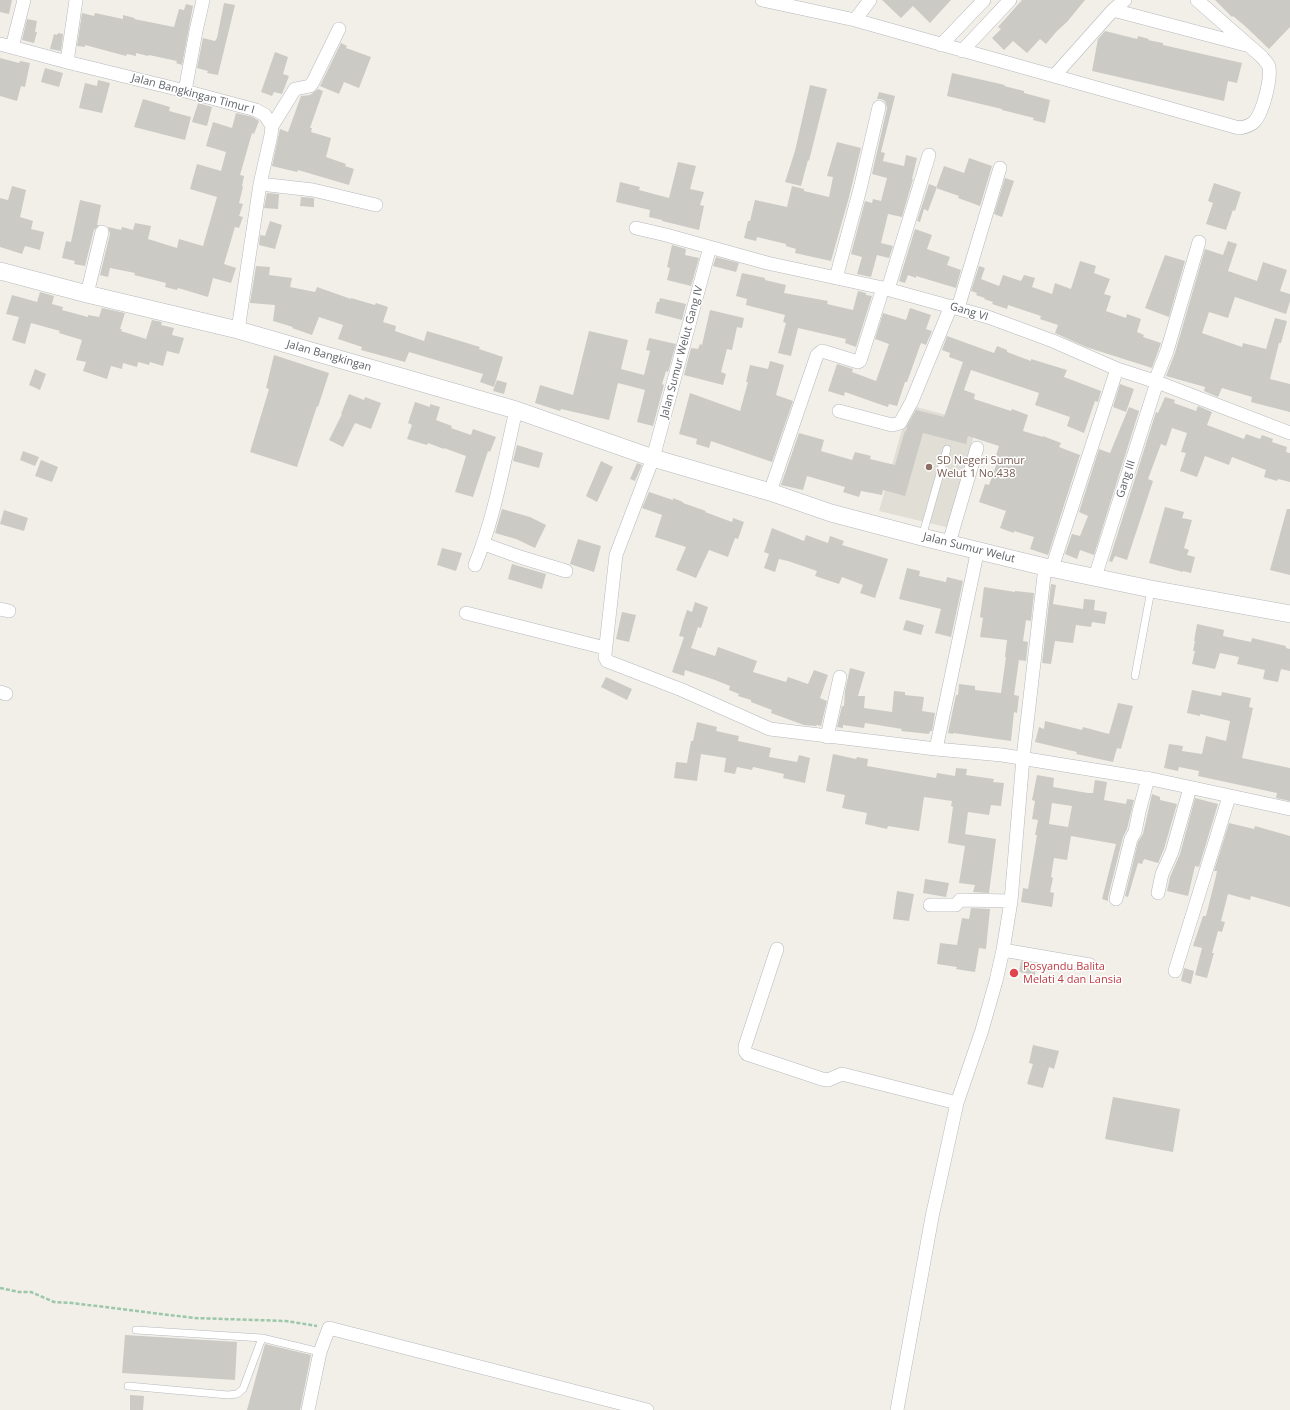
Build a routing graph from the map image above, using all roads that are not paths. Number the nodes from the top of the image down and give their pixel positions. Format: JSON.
{"nodes":[{"id":1,"x":24,"y":0,"type":"edge"},
{"id":2,"x":76,"y":0,"type":"edge"},
{"id":3,"x":204,"y":0,"type":"edge"},
{"id":4,"x":762,"y":0,"type":"edge"},
{"id":5,"x":870,"y":0,"type":"edge"},
{"id":6,"x":984,"y":0,"type":"edge"},
{"id":7,"x":1010,"y":0,"type":"edge"},
{"id":8,"x":1125,"y":0,"type":"edge"},
{"id":9,"x":1197,"y":0,"type":"edge"},
{"id":10,"x":1113,"y":10,"type":"junction"},
{"id":11,"x":855,"y":20,"type":"junction"},
{"id":12,"x":339,"y":29,"type":"dead end"},
{"id":13,"x":941,"y":45,"type":"junction"},
{"id":14,"x":1248,"y":45,"type":"junction"},
{"id":15,"x":6,"y":46,"type":"edge"},
{"id":16,"x":962,"y":51,"type":"junction"},
{"id":17,"x":67,"y":62,"type":"junction"},
{"id":18,"x":1055,"y":75,"type":"junction"},
{"id":19,"x":184,"y":90,"type":"junction"},
{"id":20,"x":879,"y":107,"type":"dead end"},
{"id":21,"x":272,"y":126,"type":"junction"},
{"id":22,"x":929,"y":155,"type":"dead end"},
{"id":23,"x":1000,"y":168,"type":"dead end"},
{"id":24,"x":260,"y":184,"type":"junction"},
{"id":25,"x":376,"y":205,"type":"dead end"},
{"id":26,"x":636,"y":228,"type":"dead end"},
{"id":27,"x":102,"y":232,"type":"dead end"},
{"id":28,"x":1199,"y":242,"type":"dead end"},
{"id":29,"x":710,"y":247,"type":"junction"},
{"id":30,"x":0,"y":271,"type":"edge"},
{"id":31,"x":836,"y":278,"type":"junction"},
{"id":32,"x":885,"y":289,"type":"junction"},
{"id":33,"x":86,"y":294,"type":"junction"},
{"id":34,"x":954,"y":307,"type":"junction"},
{"id":35,"x":238,"y":330,"type":"junction"},
{"id":36,"x":1117,"y":369,"type":"junction"},
{"id":37,"x":1156,"y":381,"type":"junction"},
{"id":38,"x":516,"y":410,"type":"junction"},
{"id":39,"x":839,"y":411,"type":"dead end"},
{"id":40,"x":1290,"y":433,"type":"edge"},
{"id":41,"x":977,"y":448,"type":"dead end"},
{"id":42,"x":947,"y":449,"type":"dead end"},
{"id":43,"x":653,"y":458,"type":"junction"},
{"id":44,"x":770,"y":492,"type":"junction"},
{"id":45,"x":922,"y":537,"type":"junction"},
{"id":46,"x":949,"y":543,"type":"junction"},
{"id":47,"x":484,"y":544,"type":"junction"},
{"id":48,"x":978,"y":550,"type":"junction"},
{"id":49,"x":475,"y":565,"type":"dead end"},
{"id":50,"x":1049,"y":567,"type":"junction"},
{"id":51,"x":566,"y":571,"type":"dead end"},
{"id":52,"x":1095,"y":577,"type":"junction"},
{"id":53,"x":1151,"y":590,"type":"junction"},
{"id":54,"x":466,"y":613,"type":"dead end"},
{"id":55,"x":1290,"y":614,"type":"edge"},
{"id":56,"x":605,"y":648,"type":"junction"},
{"id":57,"x":1135,"y":676,"type":"dead end"},
{"id":58,"x":840,"y":677,"type":"dead end"},
{"id":59,"x":827,"y":736,"type":"junction"},
{"id":60,"x":936,"y":749,"type":"junction"},
{"id":61,"x":1023,"y":758,"type":"junction"},
{"id":62,"x":1148,"y":778,"type":"junction"},
{"id":63,"x":1190,"y":788,"type":"junction"},
{"id":64,"x":1229,"y":797,"type":"junction"},
{"id":65,"x":1290,"y":809,"type":"edge"},
{"id":66,"x":1158,"y":893,"type":"dead end"},
{"id":67,"x":1116,"y":899,"type":"dead end"},
{"id":68,"x":1011,"y":901,"type":"junction"},
{"id":69,"x":930,"y":905,"type":"dead end"},
{"id":70,"x":778,"y":949,"type":"dead end"},
{"id":71,"x":1003,"y":950,"type":"junction"},
{"id":72,"x":1090,"y":965,"type":"dead end"},
{"id":73,"x":1175,"y":971,"type":"dead end"},
{"id":74,"x":957,"y":1103,"type":"junction"},
{"id":75,"x":136,"y":1330,"type":"dead end"},
{"id":76,"x":262,"y":1338,"type":"junction"},
{"id":77,"x":320,"y":1352,"type":"junction"},
{"id":78,"x":128,"y":1386,"type":"dead end"},
{"id":79,"x":308,"y":1410,"type":"edge"},
{"id":80,"x":647,"y":1410,"type":"edge"},
{"id":81,"x":897,"y":1410,"type":"edge"}],
"edges":[{"from":1,"to":15,"type":"street"},
{"from":2,"to":17,"type":"street"},
{"from":3,"to":19,"type":"street"},
{"from":4,"to":11,"type":"street"},
{"from":5,"to":11,"type":"street"},
{"from":6,"to":13,"type":"street"},
{"from":7,"to":16,"type":"street"},
{"from":8,"to":10,"type":"street"},
{"from":9,"to":14,"type":"street"},
{"from":10,"to":14,"type":"street"},
{"from":10,"to":18,"type":"street"},
{"from":11,"to":13,"type":"street"},
{"from":12,"to":21,"type":"street"},
{"from":13,"to":16,"type":"street"},
{"from":14,"to":18,"type":"street"},
{"from":15,"to":17,"type":"street","name":"Jalan Bangkingan Timur I"},
{"from":16,"to":18,"type":"street"},
{"from":17,"to":19,"type":"street","name":"Jalan Bangkingan Timur I"},
{"from":19,"to":21,"type":"street","name":"Jalan Bangkingan Timur I"},
{"from":20,"to":31,"type":"street"},
{"from":21,"to":24,"type":"street"},
{"from":22,"to":32,"type":"street"},
{"from":23,"to":34,"type":"street"},
{"from":24,"to":25,"type":"street"},
{"from":24,"to":35,"type":"street"},
{"from":26,"to":29,"type":"street","name":"Gang VI"},
{"from":27,"to":33,"type":"street"},
{"from":28,"to":37,"type":"street","name":"Gang III"},
{"from":29,"to":31,"type":"street","name":"Gang VI"},
{"from":29,"to":43,"type":"street","name":"Jalan Sumur Welut Gang IV"},
{"from":30,"to":33,"type":"street","name":"Jalan Bangkingan"},
{"from":31,"to":32,"type":"street","name":"Gang VI"},
{"from":32,"to":34,"type":"street","name":"Gang VI"},
{"from":32,"to":44,"type":"street"},
{"from":33,"to":35,"type":"street","name":"Jalan Bangkingan"},
{"from":34,"to":36,"type":"street","name":"Gang VI"},
{"from":34,"to":39,"type":"street"},
{"from":35,"to":38,"type":"street","name":"Jalan Bangkingan"},
{"from":36,"to":37,"type":"street","name":"Gang VI"},
{"from":36,"to":50,"type":"street"},
{"from":37,"to":40,"type":"street","name":"Gang VI"},
{"from":37,"to":52,"type":"street","name":"Gang III"},
{"from":38,"to":43,"type":"street","name":"Jalan Bangkingan"},
{"from":38,"to":47,"type":"street"},
{"from":41,"to":46,"type":"street"},
{"from":42,"to":45,"type":"lane"},
{"from":43,"to":44,"type":"street","name":"Jalan Sumur Welut"},
{"from":43,"to":56,"type":"street","name":"Jalan Sumur Welut Gang IV"},
{"from":44,"to":45,"type":"street","name":"Jalan Sumur Welut"},
{"from":45,"to":46,"type":"street","name":"Jalan Sumur Welut"},
{"from":46,"to":48,"type":"street","name":"Jalan Sumur Welut"},
{"from":47,"to":49,"type":"street"},
{"from":47,"to":51,"type":"street"},
{"from":48,"to":50,"type":"street","name":"Jalan Sumur Welut"},
{"from":48,"to":60,"type":"street"},
{"from":50,"to":52,"type":"street","name":"Jalan Sumur Welut"},
{"from":50,"to":61,"type":"street"},
{"from":52,"to":53,"type":"street","name":"Jalan Sumur Welut"},
{"from":53,"to":55,"type":"street","name":"Jalan Sumur Welut"},
{"from":53,"to":57,"type":"lane"},
{"from":54,"to":56,"type":"street"},
{"from":56,"to":59,"type":"street"},
{"from":58,"to":59,"type":"street"},
{"from":59,"to":60,"type":"street"},
{"from":60,"to":61,"type":"street"},
{"from":61,"to":62,"type":"street"},
{"from":61,"to":68,"type":"street"},
{"from":62,"to":63,"type":"street"},
{"from":62,"to":67,"type":"street"},
{"from":63,"to":64,"type":"street"},
{"from":63,"to":66,"type":"street"},
{"from":64,"to":65,"type":"street"},
{"from":64,"to":73,"type":"street"},
{"from":68,"to":69,"type":"street"},
{"from":68,"to":71,"type":"street"},
{"from":70,"to":74,"type":"street"},
{"from":71,"to":72,"type":"street"},
{"from":71,"to":74,"type":"street"},
{"from":74,"to":81,"type":"street"},
{"from":75,"to":76,"type":"lane"},
{"from":76,"to":77,"type":"lane"},
{"from":76,"to":78,"type":"lane"},
{"from":77,"to":79,"type":"street"},
{"from":77,"to":80,"type":"street"}]}
